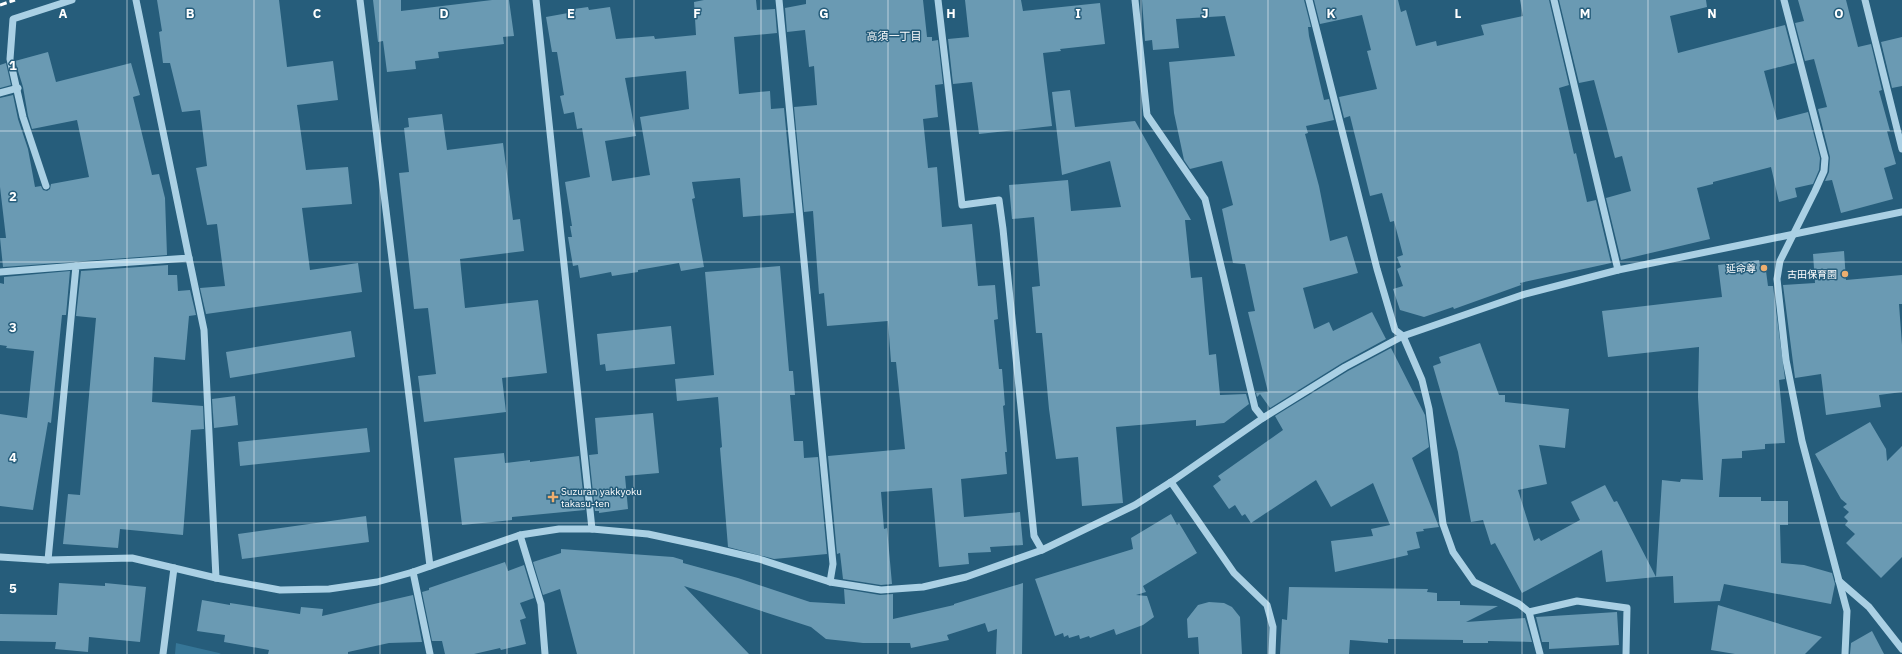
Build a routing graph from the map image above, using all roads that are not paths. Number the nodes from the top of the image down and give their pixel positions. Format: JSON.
{"nodes":[{"id":1,"x":72,"y":0,"type":"edge"},
{"id":2,"x":136,"y":0,"type":"edge"},
{"id":3,"x":360,"y":0,"type":"edge"},
{"id":4,"x":536,"y":0,"type":"edge"},
{"id":5,"x":779,"y":0,"type":"edge"},
{"id":6,"x":938,"y":0,"type":"edge"},
{"id":7,"x":1136,"y":0,"type":"edge"},
{"id":8,"x":1309,"y":0,"type":"edge"},
{"id":9,"x":1554,"y":0,"type":"edge"},
{"id":10,"x":1784,"y":0,"type":"edge"},
{"id":11,"x":1865,"y":0,"type":"edge"},
{"id":12,"x":18,"y":88,"type":"junction"},
{"id":13,"x":0,"y":93,"type":"edge"},
{"id":14,"x":1902,"y":149,"type":"edge"},
{"id":15,"x":46,"y":186,"type":"dead end"},
{"id":16,"x":1902,"y":212,"type":"edge"},
{"id":17,"x":1793,"y":233,"type":"junction"},
{"id":18,"x":189,"y":258,"type":"junction"},
{"id":19,"x":76,"y":266,"type":"junction"},
{"id":20,"x":1618,"y":270,"type":"junction"},
{"id":21,"x":0,"y":272,"type":"edge"},
{"id":22,"x":1403,"y":336,"type":"junction"},
{"id":23,"x":1262,"y":418,"type":"junction"},
{"id":24,"x":1172,"y":482,"type":"junction"},
{"id":25,"x":592,"y":529,"type":"junction"},
{"id":26,"x":520,"y":535,"type":"junction"},
{"id":27,"x":1042,"y":550,"type":"junction"},
{"id":28,"x":0,"y":557,"type":"edge"},
{"id":29,"x":48,"y":560,"type":"junction"},
{"id":30,"x":430,"y":566,"type":"junction"},
{"id":31,"x":174,"y":568,"type":"junction"},
{"id":32,"x":413,"y":572,"type":"junction"},
{"id":33,"x":216,"y":578,"type":"junction"},
{"id":34,"x":1839,"y":580,"type":"junction"},
{"id":35,"x":830,"y":582,"type":"junction"},
{"id":36,"x":1529,"y":612,"type":"junction"},
{"id":37,"x":1902,"y":649,"type":"edge"},
{"id":38,"x":163,"y":654,"type":"edge"},
{"id":39,"x":430,"y":654,"type":"edge"},
{"id":40,"x":545,"y":654,"type":"edge"},
{"id":41,"x":1272,"y":654,"type":"edge"},
{"id":42,"x":1540,"y":654,"type":"edge"},
{"id":43,"x":1626,"y":654,"type":"edge"},
{"id":44,"x":1845,"y":654,"type":"edge"}],
"edges":[{"from":1,"to":12,"type":"street"},
{"from":2,"to":18,"type":"street"},
{"from":3,"to":30,"type":"street"},
{"from":4,"to":25,"type":"street"},
{"from":5,"to":35,"type":"street"},
{"from":6,"to":27,"type":"street"},
{"from":7,"to":23,"type":"street"},
{"from":8,"to":22,"type":"street"},
{"from":9,"to":20,"type":"street"},
{"from":10,"to":17,"type":"street"},
{"from":11,"to":14,"type":"street"},
{"from":12,"to":13,"type":"street"},
{"from":12,"to":15,"type":"street"},
{"from":16,"to":17,"type":"street"},
{"from":17,"to":20,"type":"street"},
{"from":17,"to":34,"type":"street"},
{"from":18,"to":19,"type":"street"},
{"from":18,"to":33,"type":"street"},
{"from":19,"to":21,"type":"street"},
{"from":19,"to":29,"type":"street"},
{"from":20,"to":22,"type":"street"},
{"from":22,"to":23,"type":"street"},
{"from":22,"to":36,"type":"street"},
{"from":23,"to":24,"type":"street"},
{"from":24,"to":27,"type":"street"},
{"from":24,"to":41,"type":"street"},
{"from":25,"to":26,"type":"street"},
{"from":25,"to":35,"type":"street"},
{"from":26,"to":30,"type":"street"},
{"from":26,"to":40,"type":"street"},
{"from":27,"to":35,"type":"street"},
{"from":28,"to":29,"type":"street"},
{"from":29,"to":31,"type":"street"},
{"from":30,"to":32,"type":"street"},
{"from":31,"to":33,"type":"street"},
{"from":31,"to":38,"type":"street"},
{"from":32,"to":33,"type":"street"},
{"from":32,"to":39,"type":"street"},
{"from":34,"to":37,"type":"street"},
{"from":34,"to":44,"type":"street"},
{"from":36,"to":42,"type":"street"},
{"from":36,"to":43,"type":"street"}]}
